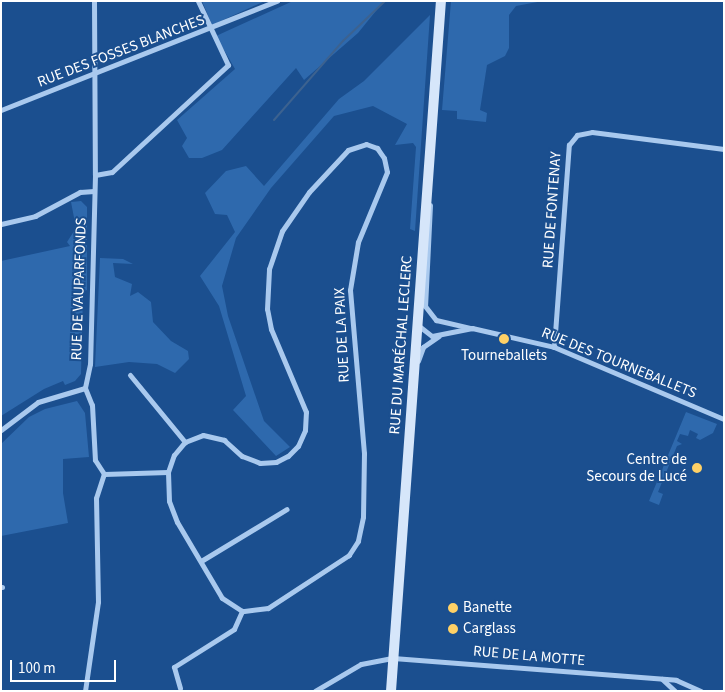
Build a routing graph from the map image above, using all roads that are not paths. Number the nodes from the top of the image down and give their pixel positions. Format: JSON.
{"nodes":[{"id":1,"x":94,"y":1,"type":"edge"},
{"id":2,"x":198,"y":1,"type":"edge"},
{"id":3,"x":277,"y":1,"type":"edge"},
{"id":4,"x":441,"y":1,"type":"edge"},
{"id":5,"x":210,"y":30,"type":"junction"},
{"id":6,"x":96,"y":75,"type":"junction"},
{"id":7,"x":1,"y":110,"type":"edge"},
{"id":8,"x":724,"y":149,"type":"edge"},
{"id":9,"x":95,"y":175,"type":"junction"},
{"id":10,"x":427,"y":180,"type":"junction"},
{"id":11,"x":94,"y":191,"type":"junction"},
{"id":12,"x":1,"y":224,"type":"edge"},
{"id":13,"x":419,"y":325,"type":"junction"},
{"id":14,"x":472,"y":328,"type":"junction"},
{"id":15,"x":440,"y":335,"type":"junction"},
{"id":16,"x":554,"y":347,"type":"junction"},
{"id":17,"x":415,"y":371,"type":"junction"},
{"id":18,"x":130,"y":375,"type":"dead end"},
{"id":19,"x":85,"y":388,"type":"junction"},
{"id":20,"x":724,"y":419,"type":"edge"},
{"id":21,"x":1,"y":430,"type":"edge"},
{"id":22,"x":185,"y":442,"type":"junction"},
{"id":23,"x":168,"y":472,"type":"junction"},
{"id":24,"x":104,"y":474,"type":"junction"},
{"id":25,"x":287,"y":509,"type":"dead end"},
{"id":26,"x":201,"y":561,"type":"junction"},
{"id":27,"x":242,"y":611,"type":"junction"},
{"id":28,"x":393,"y":658,"type":"junction"},
{"id":29,"x":662,"y":679,"type":"junction"},
{"id":30,"x":180,"y":688,"type":"dead end"},
{"id":31,"x":85,"y":691,"type":"edge"},
{"id":32,"x":315,"y":691,"type":"edge"},
{"id":33,"x":391,"y":691,"type":"edge"},
{"id":34,"x":675,"y":691,"type":"edge"},
{"id":35,"x":702,"y":691,"type":"edge"}],
"edges":[{"from":1,"to":6,"type":"street","name":"RUE DE VAUPARFONDS"},
{"from":2,"to":5,"type":"street"},
{"from":3,"to":5,"type":"street","name":"RUE DES FOSSES BLANCHES"},
{"from":4,"to":10,"type":"main road","name":"RUE DU MARÉCHAL LECLERC"},
{"from":5,"to":6,"type":"street","name":"RUE DES FOSSES BLANCHES"},
{"from":5,"to":9,"type":"street"},
{"from":6,"to":7,"type":"street","name":"RUE DES FOSSES BLANCHES"},
{"from":6,"to":9,"type":"street","name":"RUE DE VAUPARFONDS"},
{"from":8,"to":16,"type":"street","name":"RUE DE FONTENAY"},
{"from":9,"to":11,"type":"street","name":"RUE DE VAUPARFONDS"},
{"from":10,"to":13,"type":"main road","name":"RUE DU MARÉCHAL LECLERC"},
{"from":10,"to":14,"type":"street"},
{"from":11,"to":12,"type":"street"},
{"from":11,"to":19,"type":"street","name":"RUE DE VAUPARFONDS"},
{"from":13,"to":15,"type":"street"},
{"from":13,"to":17,"type":"main road","name":"RUE DU MARÉCHAL LECLERC"},
{"from":14,"to":15,"type":"street","name":"RUE DES TOURNEBALLETS"},
{"from":14,"to":16,"type":"street","name":"RUE DES TOURNEBALLETS"},
{"from":15,"to":17,"type":"street"},
{"from":16,"to":20,"type":"street","name":"RUE DES TOURNEBALLETS"},
{"from":17,"to":28,"type":"main road","name":"RUE DU MARÉCHAL LECLERC"},
{"from":18,"to":22,"type":"street"},
{"from":19,"to":21,"type":"street"},
{"from":19,"to":24,"type":"street","name":"RUE DE VAUPARFONDS"},
{"from":22,"to":23,"type":"street"},
{"from":22,"to":27,"type":"street","name":"RUE DE LA PAIX"},
{"from":23,"to":24,"type":"street"},
{"from":23,"to":26,"type":"street"},
{"from":24,"to":31,"type":"street"},
{"from":25,"to":26,"type":"street"},
{"from":26,"to":27,"type":"street"},
{"from":27,"to":30,"type":"street"},
{"from":28,"to":29,"type":"street","name":"RUE DE LA MOTTE"},
{"from":28,"to":32,"type":"street","name":"RUE DE LA MOTTE"},
{"from":28,"to":33,"type":"main road","name":"RUE DU MARÉCHAL LECLERC"},
{"from":29,"to":34,"type":"street"},
{"from":29,"to":35,"type":"street","name":"RUE DE LA MOTTE"}]}
